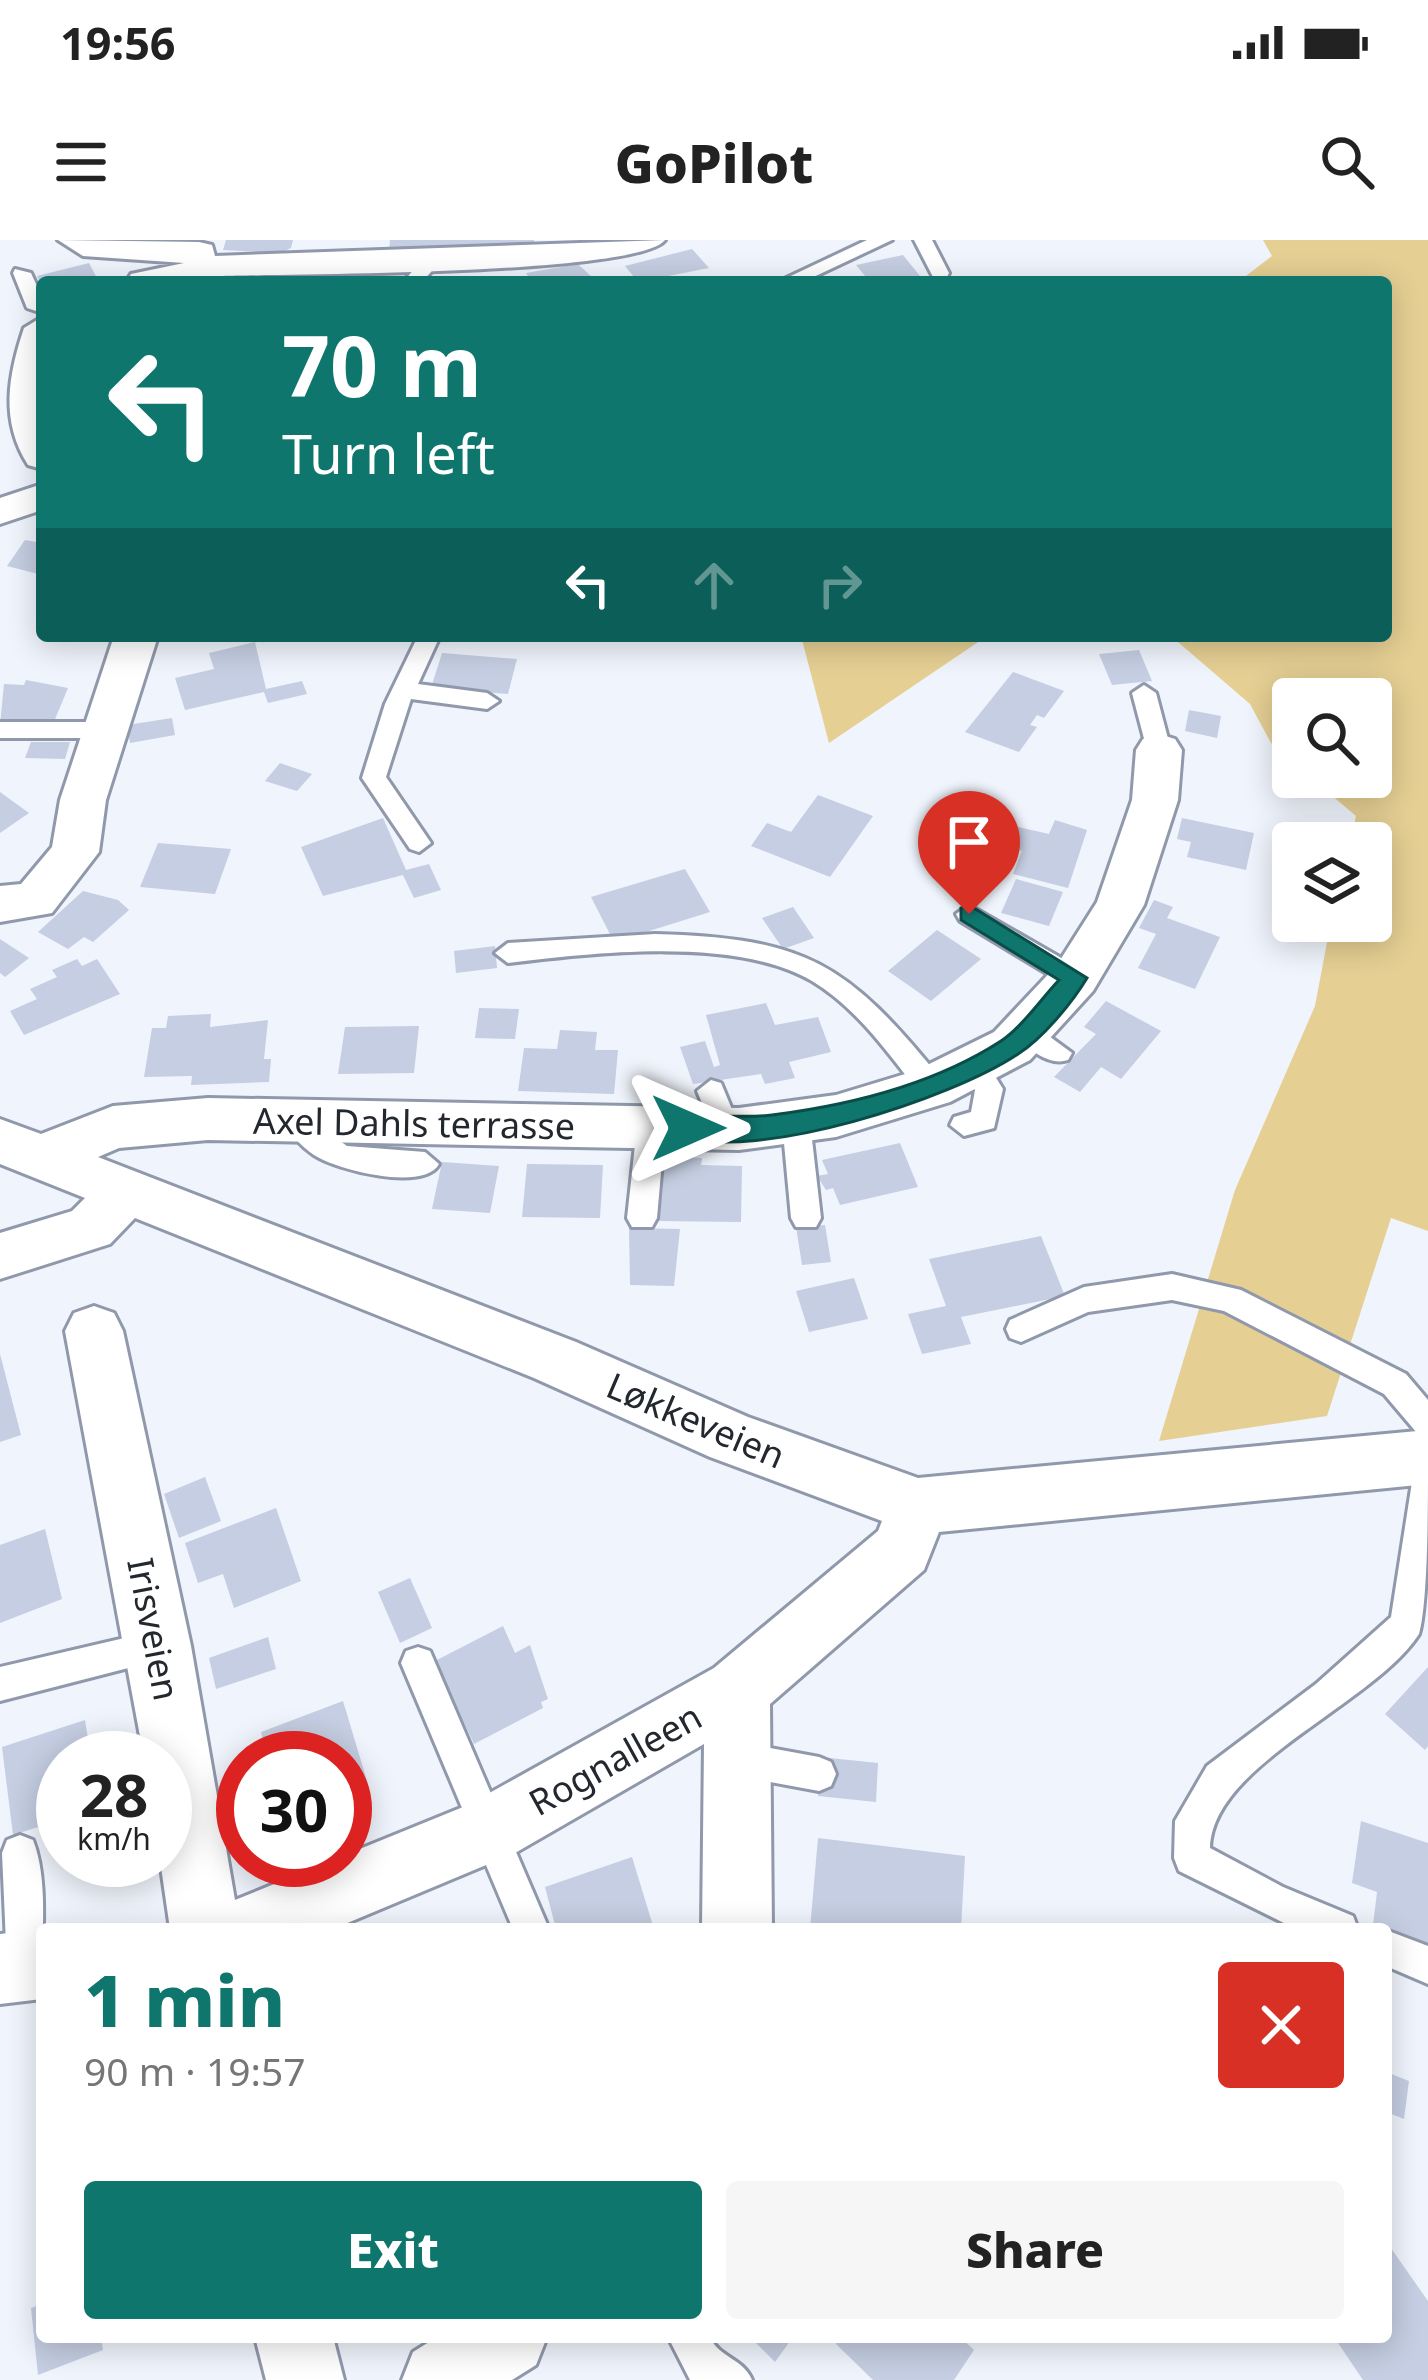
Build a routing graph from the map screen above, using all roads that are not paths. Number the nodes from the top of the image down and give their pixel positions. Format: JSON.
{"nodes":[{"id":1,"x":76,"y":240,"type":"edge"},
{"id":2,"x":883,"y":240,"type":"edge"},
{"id":3,"x":923,"y":240,"type":"edge"},
{"id":4,"x":626,"y":242,"type":"edge"},
{"id":5,"x":330,"y":252,"type":"edge"},
{"id":6,"x":223,"y":266,"type":"junction"},
{"id":7,"x":22,"y":273,"type":"dead end"},
{"id":8,"x":421,"y":273,"type":"edge"},
{"id":9,"x":940,"y":273,"type":"dead end"},
{"id":10,"x":174,"y":276,"type":"edge"},
{"id":11,"x":801,"y":276,"type":"edge"},
{"id":12,"x":36,"y":305,"type":"edge"},
{"id":13,"x":36,"y":314,"type":"edge"},
{"id":14,"x":0,"y":317,"type":"edge"},
{"id":15,"x":35,"y":379,"type":"edge"},
{"id":16,"x":36,"y":448,"type":"edge"},
{"id":17,"x":36,"y":498,"type":"edge"},
{"id":18,"x":0,"y":512,"type":"edge"},
{"id":19,"x":134,"y":642,"type":"edge"},
{"id":20,"x":426,"y":642,"type":"edge"},
{"id":21,"x":404,"y":690,"type":"junction"},
{"id":22,"x":1144,"y":693,"type":"dead end"},
{"id":23,"x":487,"y":701,"type":"dead end"},
{"id":24,"x":0,"y":730,"type":"edge"},
{"id":25,"x":103,"y":730,"type":"junction"},
{"id":26,"x":1159,"y":750,"type":"joint"},
{"id":27,"x":419,"y":843,"type":"dead end"},
{"id":28,"x":0,"y":904,"type":"edge"},
{"id":29,"x":969,"y":914,"type":"dead end"},
{"id":30,"x":508,"y":953,"type":"dead end"},
{"id":31,"x":1075,"y":978,"type":"junction"},
{"id":32,"x":957,"y":1094,"type":"junction"},
{"id":33,"x":796,"y":1122,"type":"junction"},
{"id":34,"x":651,"y":1127,"type":"junction"},
{"id":35,"x":21,"y":1149,"type":"edge"},
{"id":36,"x":126,"y":1192,"type":"junction"},
{"id":37,"x":642,"y":1218,"type":"dead end"},
{"id":38,"x":806,"y":1218,"type":"dead end"},
{"id":39,"x":0,"y":1256,"type":"edge"},
{"id":40,"x":1021,"y":1329,"type":"dead end"},
{"id":41,"x":94,"y":1331,"type":"dead end"},
{"id":42,"x":1428,"y":1423,"type":"edge"},
{"id":43,"x":1428,"y":1457,"type":"edge"},
{"id":44,"x":1428,"y":1483,"type":"edge"},
{"id":45,"x":919,"y":1506,"type":"junction"},
{"id":46,"x":159,"y":1646,"type":"junction"},
{"id":47,"x":418,"y":1663,"type":"dead end"},
{"id":48,"x":0,"y":1684,"type":"edge"},
{"id":49,"x":736,"y":1690,"type":"junction"},
{"id":50,"x":737,"y":1759,"type":"junction"},
{"id":51,"x":819,"y":1774,"type":"dead end"},
{"id":52,"x":491,"y":1829,"type":"junction"},
{"id":53,"x":20,"y":1853,"type":"dead end"},
{"id":54,"x":372,"y":1862,"type":"edge"},
{"id":55,"x":295,"y":1887,"type":"edge"},
{"id":56,"x":204,"y":1923,"type":"edge"},
{"id":57,"x":256,"y":1923,"type":"edge"},
{"id":58,"x":529,"y":1923,"type":"edge"},
{"id":59,"x":737,"y":1923,"type":"edge"},
{"id":60,"x":1326,"y":1923,"type":"edge"},
{"id":61,"x":1392,"y":1950,"type":"edge"},
{"id":62,"x":1428,"y":1965,"type":"edge"},
{"id":63,"x":23,"y":1966,"type":"edge"},
{"id":64,"x":296,"y":2343,"type":"edge"},
{"id":65,"x":499,"y":2343,"type":"edge"},
{"id":66,"x":692,"y":2343,"type":"edge"},
{"id":67,"x":305,"y":2380,"type":"edge"},
{"id":68,"x":441,"y":2380,"type":"edge"},
{"id":69,"x":731,"y":2380,"type":"edge"}],
"edges":[{"from":1,"to":6,"type":"street"},
{"from":2,"to":11,"type":"lane"},
{"from":3,"to":9,"type":"lane"},
{"from":4,"to":8,"type":"street"},
{"from":5,"to":6,"type":"street"},
{"from":5,"to":8,"type":"street"},
{"from":6,"to":10,"type":"street"},
{"from":7,"to":12,"type":"lane"},
{"from":13,"to":14,"type":"street"},
{"from":15,"to":16,"type":"street"},
{"from":17,"to":18,"type":"street"},
{"from":19,"to":25,"type":"street"},
{"from":20,"to":21,"type":"lane"},
{"from":21,"to":23,"type":"lane"},
{"from":21,"to":27,"type":"lane"},
{"from":22,"to":26,"type":"lane"},
{"from":24,"to":25,"type":"lane"},
{"from":25,"to":28,"type":"street"},
{"from":26,"to":31,"type":"street","name":"Axel Dahls terrasse"},
{"from":29,"to":31,"type":"lane"},
{"from":30,"to":32,"type":"lane"},
{"from":31,"to":32,"type":"street","name":"Axel Dahls terrasse"},
{"from":32,"to":33,"type":"street","name":"Axel Dahls terrasse"},
{"from":33,"to":34,"type":"street","name":"Axel Dahls terrasse"},
{"from":33,"to":38,"type":"lane"},
{"from":34,"to":35,"type":"street","name":"Axel Dahls terrasse"},
{"from":34,"to":37,"type":"lane"},
{"from":35,"to":36,"type":"street","name":"Løkkeveien"},
{"from":36,"to":39,"type":"street"},
{"from":36,"to":45,"type":"street","name":"Løkkeveien"},
{"from":40,"to":42,"type":"lane"},
{"from":41,"to":46,"type":"street","name":"Irisveien"},
{"from":43,"to":45,"type":"street","name":"Løkkeveien"},
{"from":44,"to":60,"type":"lane"},
{"from":45,"to":49,"type":"street","name":"Rognalleen"},
{"from":46,"to":48,"type":"lane"},
{"from":46,"to":56,"type":"street","name":"Irisveien"},
{"from":47,"to":52,"type":"lane"},
{"from":49,"to":50,"type":"street"},
{"from":49,"to":52,"type":"street","name":"Rognalleen"},
{"from":50,"to":51,"type":"lane"},
{"from":50,"to":59,"type":"street"},
{"from":52,"to":54,"type":"street","name":"Rognalleen"},
{"from":52,"to":58,"type":"lane"},
{"from":53,"to":63,"type":"lane"},
{"from":55,"to":57,"type":"street","name":"Rognalleen"},
{"from":61,"to":62,"type":"lane"},
{"from":64,"to":67,"type":"street"},
{"from":65,"to":68,"type":"street"},
{"from":66,"to":69,"type":"lane"}]}
